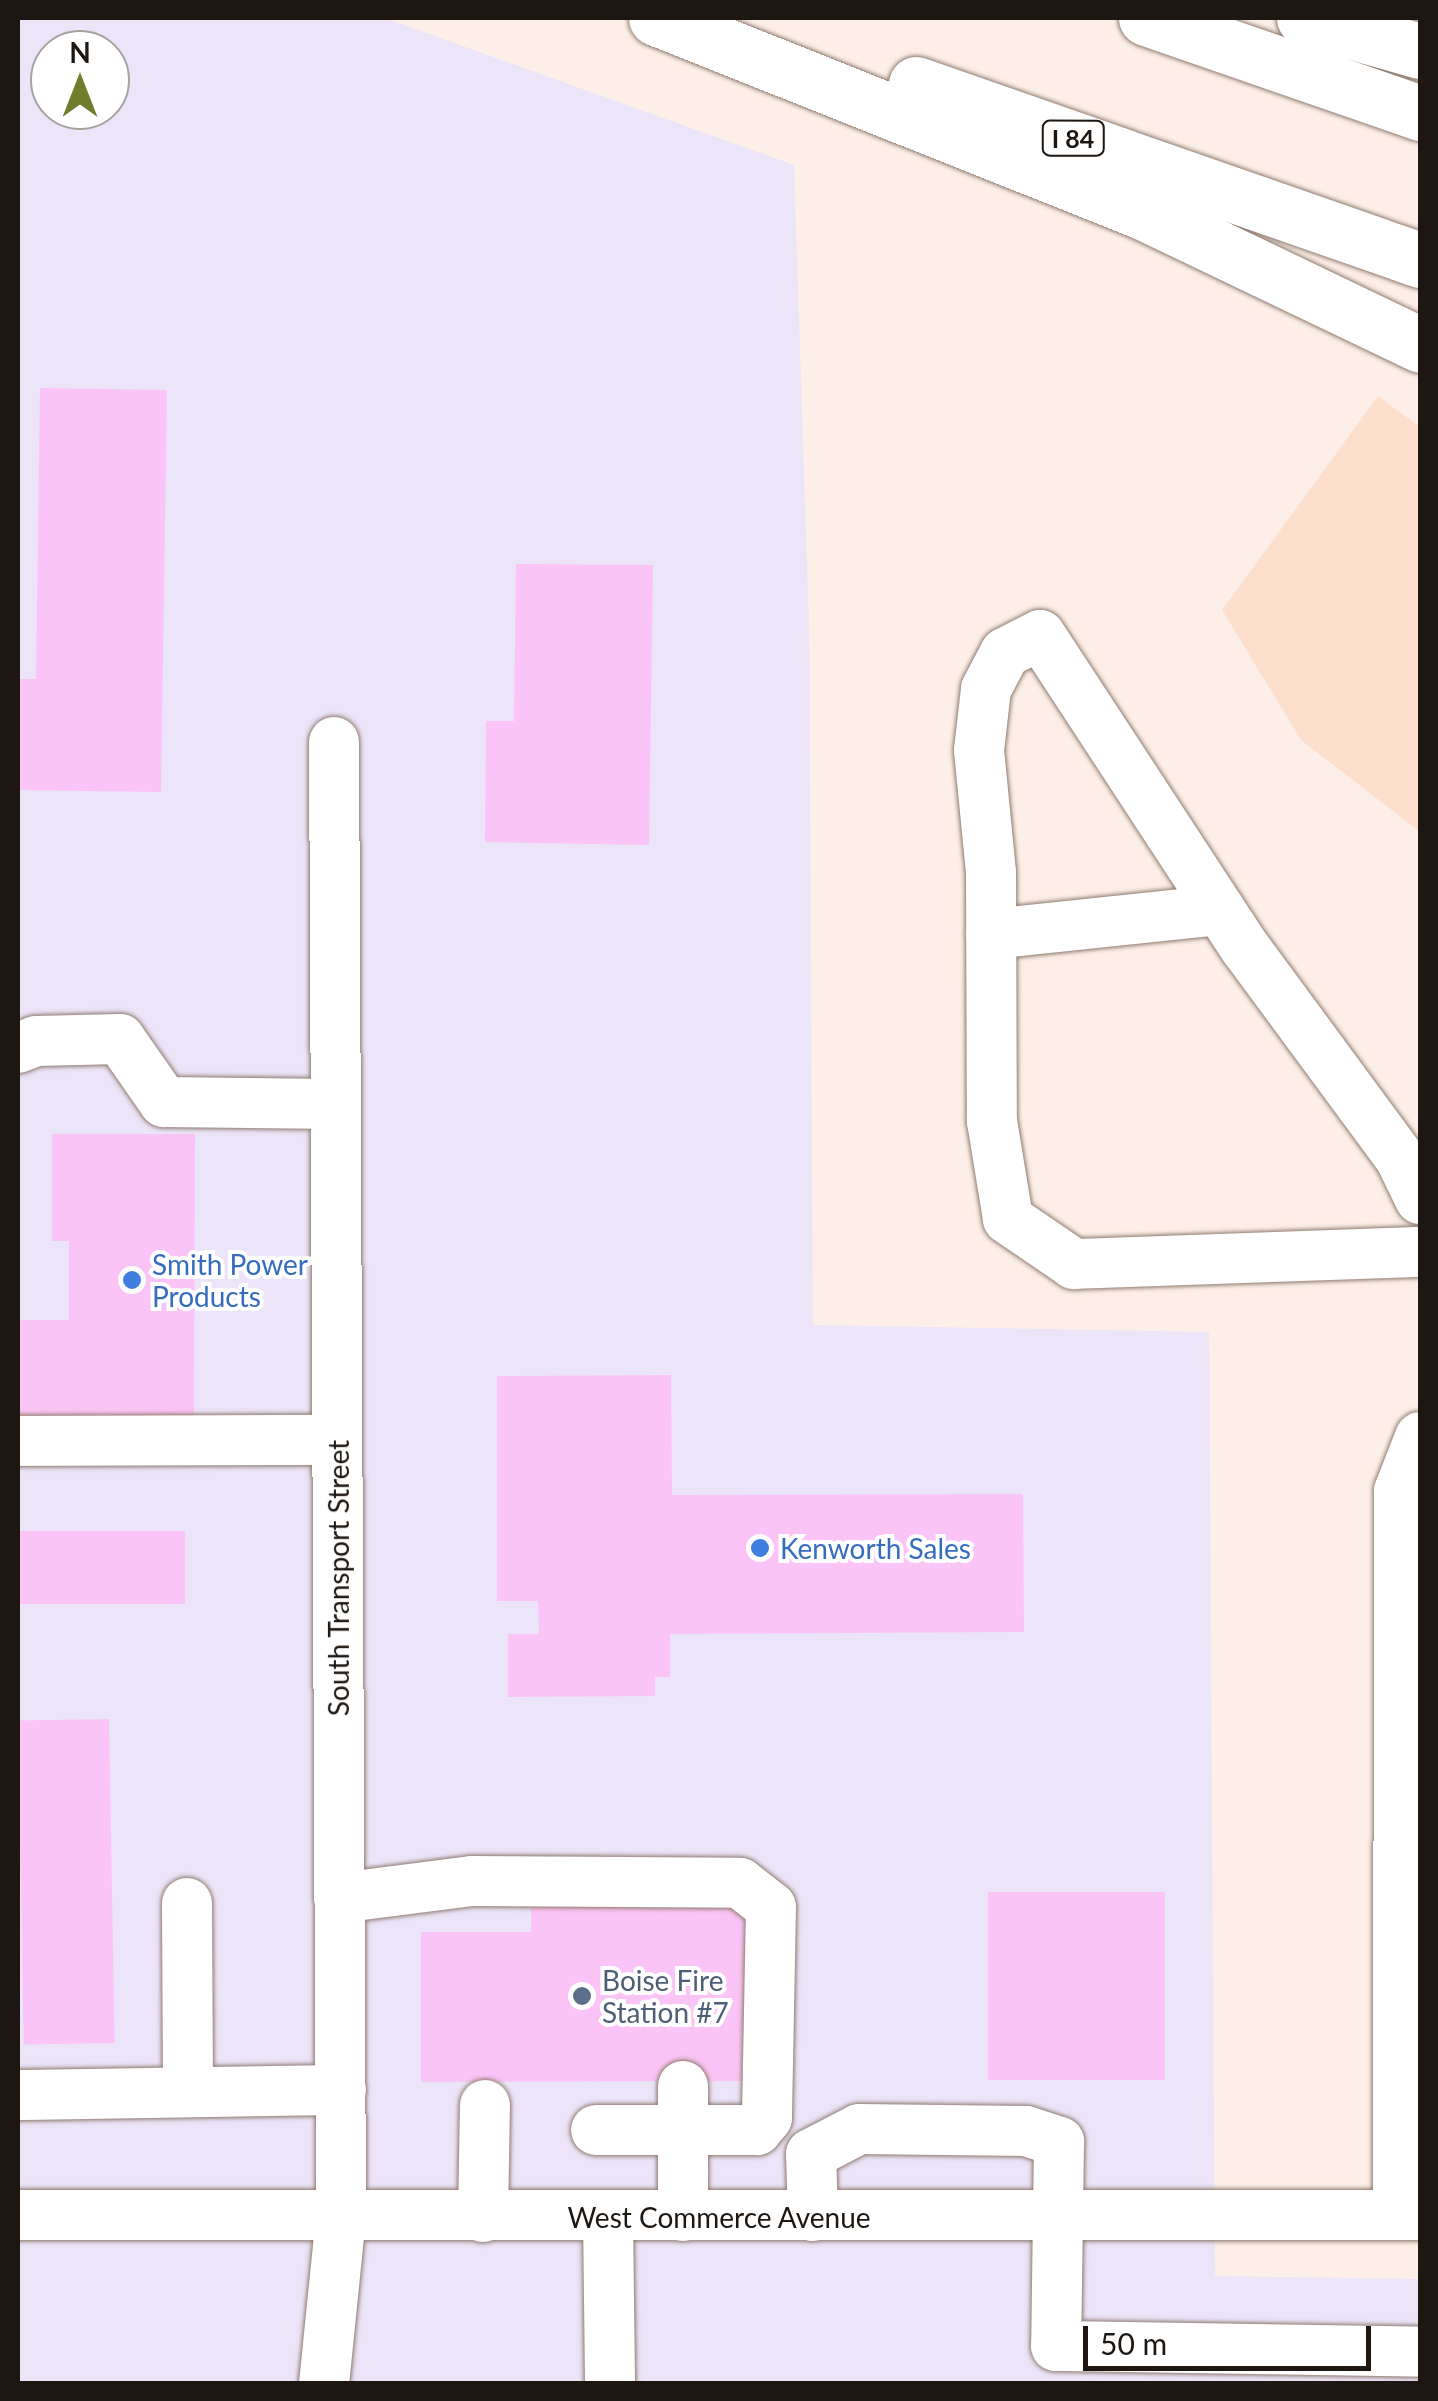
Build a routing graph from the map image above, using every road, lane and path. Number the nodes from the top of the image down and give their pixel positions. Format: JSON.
{"nodes":[{"id":1,"x":656,"y":18,"type":"edge"},
{"id":2,"x":724,"y":18,"type":"edge"},
{"id":3,"x":1146,"y":18,"type":"edge"},
{"id":4,"x":1304,"y":18,"type":"edge"},
{"id":5,"x":1420,"y":50,"type":"edge"},
{"id":6,"x":1420,"y":113,"type":"edge"},
{"id":7,"x":1420,"y":260,"type":"edge"},
{"id":8,"x":1420,"y":345,"type":"edge"},
{"id":9,"x":334,"y":742,"type":"dead end"},
{"id":10,"x":1220,"y":910,"type":"junction"},
{"id":11,"x":991,"y":934,"type":"junction"},
{"id":12,"x":18,"y":1048,"type":"edge"},
{"id":13,"x":335,"y":1104,"type":"junction"},
{"id":14,"x":1420,"y":1199,"type":"edge"},
{"id":15,"x":1420,"y":1252,"type":"edge"},
{"id":16,"x":1420,"y":1437,"type":"edge"},
{"id":17,"x":337,"y":1440,"type":"junction"},
{"id":18,"x":18,"y":1441,"type":"edge"},
{"id":19,"x":339,"y":1898,"type":"junction"},
{"id":20,"x":186,"y":1903,"type":"dead end"},
{"id":21,"x":341,"y":2090,"type":"junction"},
{"id":22,"x":188,"y":2092,"type":"junction"},
{"id":23,"x":18,"y":2095,"type":"edge"},
{"id":24,"x":484,"y":2105,"type":"dead end"},
{"id":25,"x":682,"y":2108,"type":"junction"},
{"id":26,"x":596,"y":2130,"type":"dead end"},
{"id":27,"x":18,"y":2214,"type":"edge"},
{"id":28,"x":1409,"y":2215,"type":"edge"},
{"id":29,"x":684,"y":2216,"type":"junction"},
{"id":30,"x":813,"y":2216,"type":"junction"},
{"id":31,"x":1054,"y":2216,"type":"junction"},
{"id":32,"x":341,"y":2217,"type":"junction"},
{"id":33,"x":483,"y":2217,"type":"junction"},
{"id":34,"x":608,"y":2217,"type":"junction"},
{"id":35,"x":1420,"y":2352,"type":"edge"},
{"id":36,"x":1056,"y":2365,"type":"edge"},
{"id":37,"x":324,"y":2384,"type":"edge"},
{"id":38,"x":610,"y":2384,"type":"edge"}],
"edges":[{"from":1,"to":8,"type":"highway"},
{"from":2,"to":7,"type":"highway","number":"I 84"},
{"from":3,"to":6,"type":"highway"},
{"from":4,"to":5,"type":"highway"},
{"from":9,"to":13,"type":"street","name":"South Transport Street"},
{"from":10,"to":11,"type":"street"},
{"from":10,"to":11,"type":"street"},
{"from":10,"to":14,"type":"street"},
{"from":11,"to":15,"type":"street"},
{"from":12,"to":13,"type":"street"},
{"from":13,"to":17,"type":"street","name":"South Transport Street"},
{"from":16,"to":28,"type":"street"},
{"from":17,"to":18,"type":"street"},
{"from":17,"to":19,"type":"street","name":"South Transport Street"},
{"from":19,"to":21,"type":"street","name":"South Transport Street"},
{"from":19,"to":25,"type":"street"},
{"from":20,"to":22,"type":"street"},
{"from":21,"to":22,"type":"street"},
{"from":21,"to":32,"type":"street","name":"South Transport Street"},
{"from":22,"to":23,"type":"street"},
{"from":24,"to":33,"type":"street"},
{"from":25,"to":26,"type":"street"},
{"from":25,"to":29,"type":"street"},
{"from":27,"to":32,"type":"street","name":"West Commerce Avenue"},
{"from":28,"to":31,"type":"street","name":"West Commerce Avenue"},
{"from":29,"to":30,"type":"street","name":"West Commerce Avenue"},
{"from":29,"to":34,"type":"street","name":"West Commerce Avenue"},
{"from":30,"to":31,"type":"street","name":"West Commerce Avenue"},
{"from":30,"to":31,"type":"street"},
{"from":31,"to":36,"type":"street"},
{"from":32,"to":33,"type":"street","name":"West Commerce Avenue"},
{"from":32,"to":37,"type":"street","name":"South Transport Street"},
{"from":33,"to":34,"type":"street","name":"West Commerce Avenue"},
{"from":34,"to":38,"type":"street"},
{"from":35,"to":36,"type":"street"}]}
